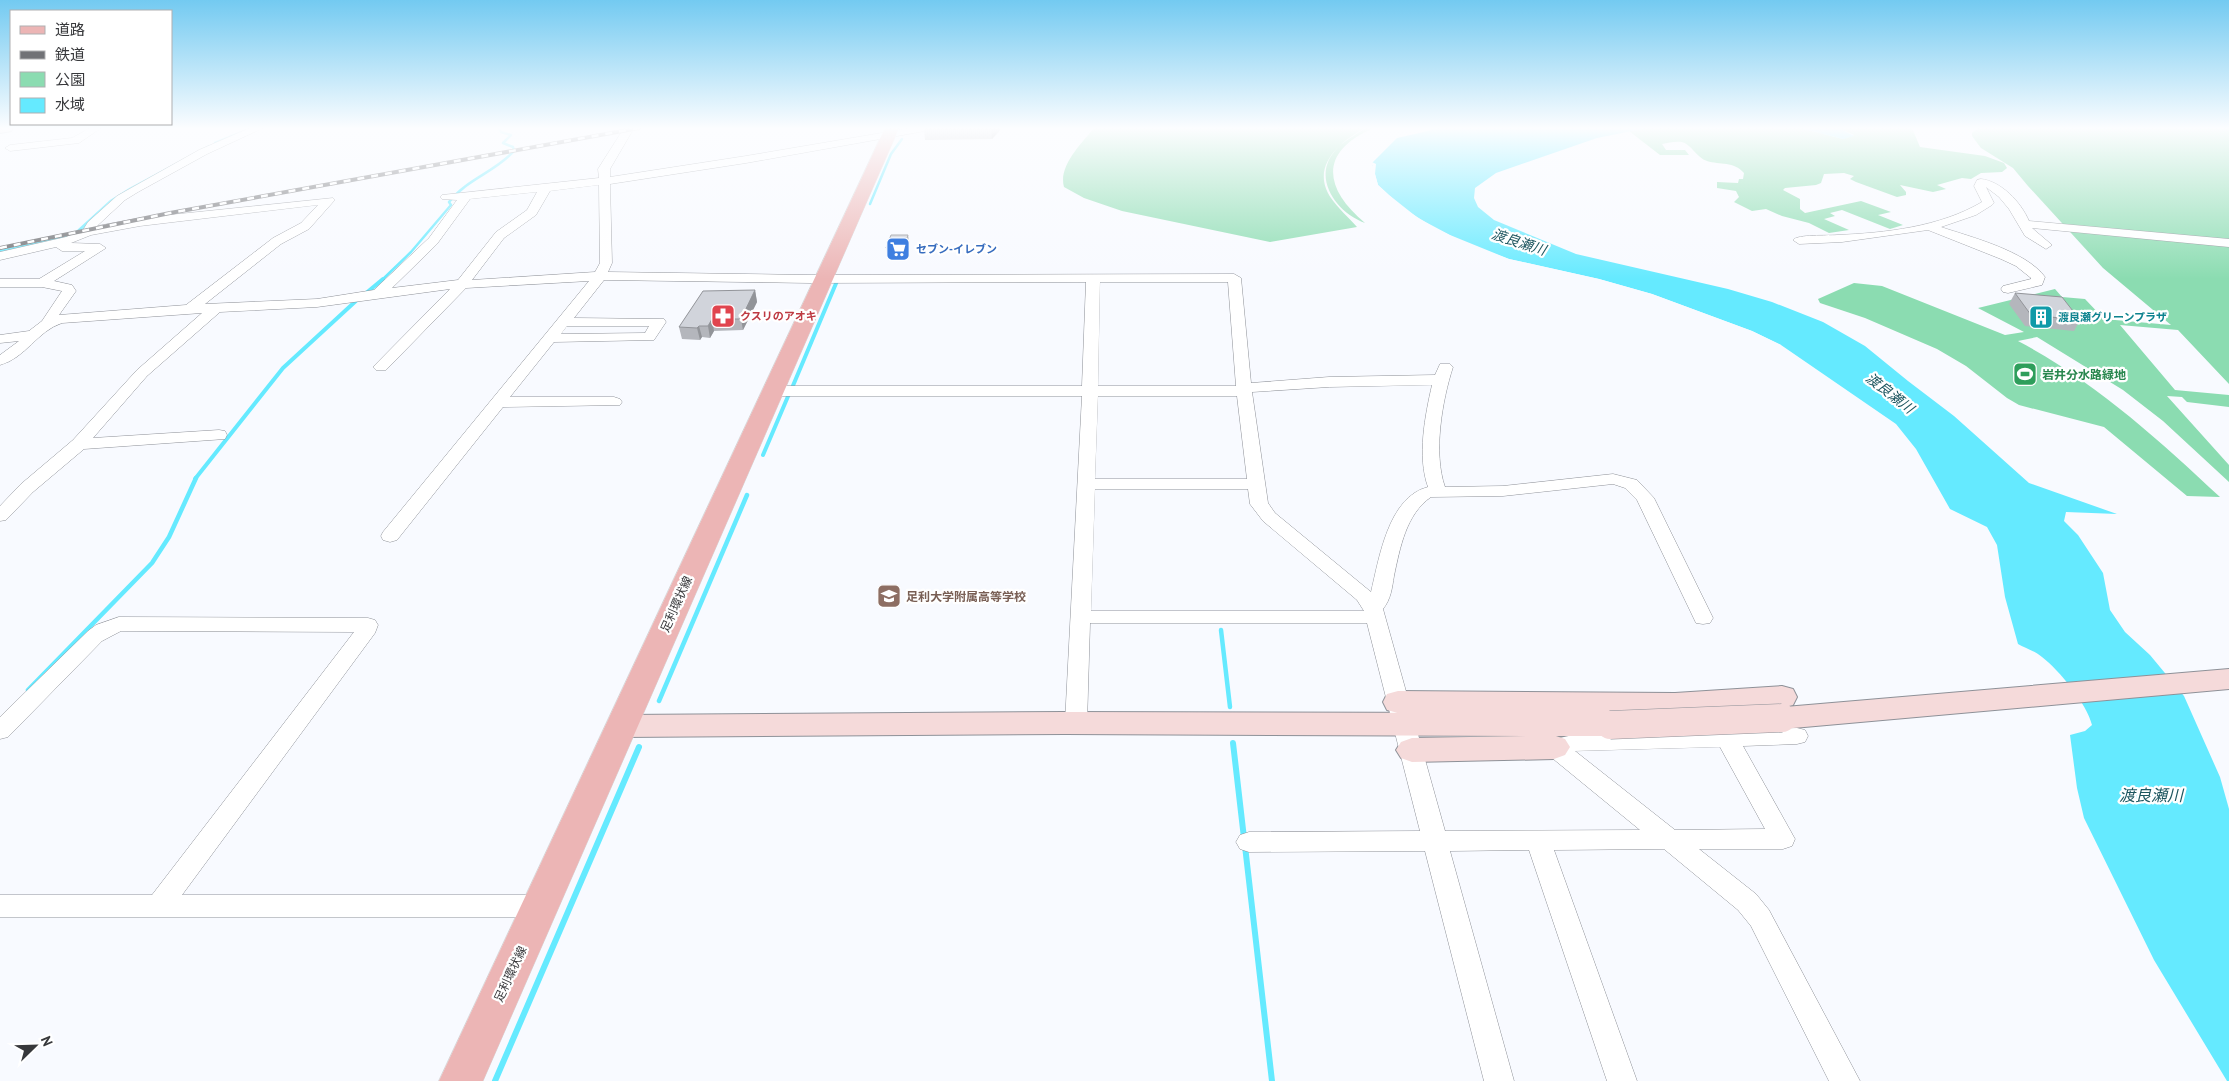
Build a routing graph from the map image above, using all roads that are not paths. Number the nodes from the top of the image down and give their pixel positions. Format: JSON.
{"nodes":[{"id":1,"x":155,"y":178,"type":"edge"},
{"id":2,"x":604,"y":178,"type":"edge"},
{"id":3,"x":629,"y":178,"type":"edge"},
{"id":4,"x":868,"y":178,"type":"edge"},
{"id":5,"x":604,"y":182,"type":"junction"},
{"id":6,"x":544,"y":189,"type":"junction"},
{"id":7,"x":464,"y":196,"type":"junction"},
{"id":8,"x":448,"y":197,"type":"dead end"},
{"id":9,"x":2029,"y":224,"type":"junction"},
{"id":10,"x":1930,"y":227,"type":"junction"},
{"id":11,"x":88,"y":232,"type":"junction"},
{"id":12,"x":70,"y":240,"type":"junction"},
{"id":13,"x":1799,"y":240,"type":"dead end"},
{"id":14,"x":2229,"y":243,"type":"edge"},
{"id":15,"x":2046,"y":245,"type":"dead end"},
{"id":16,"x":0,"y":256,"type":"edge"},
{"id":17,"x":600,"y":276,"type":"junction"},
{"id":18,"x":823,"y":278,"type":"junction"},
{"id":19,"x":1093,"y":278,"type":"junction"},
{"id":20,"x":0,"y":283,"type":"edge"},
{"id":21,"x":42,"y":283,"type":"junction"},
{"id":22,"x":462,"y":284,"type":"junction"},
{"id":23,"x":2008,"y":289,"type":"dead end"},
{"id":24,"x":376,"y":294,"type":"junction"},
{"id":25,"x":216,"y":308,"type":"junction"},
{"id":26,"x":190,"y":309,"type":"junction"},
{"id":27,"x":49,"y":322,"type":"junction"},
{"id":28,"x":564,"y":322,"type":"junction"},
{"id":29,"x":33,"y":335,"type":"junction"},
{"id":30,"x":551,"y":338,"type":"junction"},
{"id":31,"x":0,"y":339,"type":"edge"},
{"id":32,"x":1,"y":362,"type":"edge"},
{"id":33,"x":380,"y":367,"type":"dead end"},
{"id":34,"x":1244,"y":389,"type":"junction"},
{"id":35,"x":772,"y":391,"type":"junction"},
{"id":36,"x":1090,"y":391,"type":"junction"},
{"id":37,"x":498,"y":402,"type":"junction"},
{"id":38,"x":614,"y":402,"type":"dead end"},
{"id":39,"x":219,"y":435,"type":"dead end"},
{"id":40,"x":79,"y":444,"type":"junction"},
{"id":41,"x":1086,"y":484,"type":"junction"},
{"id":42,"x":1256,"y":484,"type":"junction"},
{"id":43,"x":1438,"y":492,"type":"junction"},
{"id":44,"x":0,"y":516,"type":"edge"},
{"id":45,"x":390,"y":536,"type":"dead end"},
{"id":46,"x":1374,"y":612,"type":"junction"},
{"id":47,"x":1081,"y":617,"type":"junction"},
{"id":48,"x":1703,"y":618,"type":"dead end"},
{"id":49,"x":2229,"y":679,"type":"edge"},
{"id":50,"x":1706,"y":702,"type":"junction"},
{"id":51,"x":1787,"y":717,"type":"junction"},
{"id":52,"x":1076,"y":723,"type":"junction"},
{"id":53,"x":1405,"y":725,"type":"junction"},
{"id":54,"x":623,"y":726,"type":"junction"},
{"id":55,"x":0,"y":731,"type":"edge"},
{"id":56,"x":1727,"y":739,"type":"junction"},
{"id":57,"x":1554,"y":747,"type":"junction"},
{"id":58,"x":1435,"y":840,"type":"junction"},
{"id":59,"x":1538,"y":840,"type":"junction"},
{"id":60,"x":1670,"y":840,"type":"junction"},
{"id":61,"x":1249,"y":842,"type":"dead end"},
{"id":62,"x":0,"y":906,"type":"edge"},
{"id":63,"x":159,"y":906,"type":"junction"},
{"id":64,"x":541,"y":906,"type":"junction"},
{"id":65,"x":461,"y":1081,"type":"edge"},
{"id":66,"x":1499,"y":1081,"type":"edge"},
{"id":67,"x":1622,"y":1081,"type":"edge"},
{"id":68,"x":1845,"y":1081,"type":"edge"}],
"edges":[{"from":1,"to":11,"type":"street"},
{"from":2,"to":5,"type":"street"},
{"from":3,"to":5,"type":"street"},
{"from":4,"to":18,"type":"main road","name":"足利環状線"},
{"from":5,"to":6,"type":"street"},
{"from":5,"to":17,"type":"street"},
{"from":6,"to":7,"type":"street"},
{"from":6,"to":22,"type":"street"},
{"from":7,"to":8,"type":"street"},
{"from":7,"to":24,"type":"street"},
{"from":9,"to":10,"type":"street"},
{"from":9,"to":14,"type":"street"},
{"from":9,"to":15,"type":"street"},
{"from":10,"to":13,"type":"street"},
{"from":10,"to":23,"type":"street"},
{"from":11,"to":12,"type":"street"},
{"from":11,"to":26,"type":"street"},
{"from":12,"to":16,"type":"street"},
{"from":12,"to":21,"type":"street"},
{"from":17,"to":18,"type":"street"},
{"from":17,"to":22,"type":"street"},
{"from":17,"to":28,"type":"street"},
{"from":18,"to":19,"type":"street"},
{"from":18,"to":35,"type":"main road","name":"足利環状線"},
{"from":19,"to":34,"type":"street"},
{"from":19,"to":36,"type":"street"},
{"from":20,"to":21,"type":"street"},
{"from":21,"to":27,"type":"street"},
{"from":22,"to":24,"type":"street"},
{"from":22,"to":33,"type":"street"},
{"from":24,"to":25,"type":"street"},
{"from":25,"to":26,"type":"street"},
{"from":25,"to":40,"type":"street"},
{"from":26,"to":27,"type":"street"},
{"from":27,"to":29,"type":"street"},
{"from":28,"to":30,"type":"street"},
{"from":28,"to":30,"type":"street"},
{"from":29,"to":31,"type":"street"},
{"from":29,"to":32,"type":"street"},
{"from":30,"to":37,"type":"street"},
{"from":34,"to":36,"type":"street"},
{"from":34,"to":42,"type":"street"},
{"from":34,"to":43,"type":"street"},
{"from":35,"to":36,"type":"street"},
{"from":35,"to":54,"type":"main road","name":"足利環状線"},
{"from":36,"to":41,"type":"street"},
{"from":37,"to":38,"type":"street"},
{"from":37,"to":45,"type":"street"},
{"from":39,"to":40,"type":"street"},
{"from":40,"to":44,"type":"street"},
{"from":41,"to":42,"type":"street"},
{"from":41,"to":47,"type":"street"},
{"from":42,"to":46,"type":"street"},
{"from":43,"to":46,"type":"street"},
{"from":43,"to":48,"type":"street"},
{"from":46,"to":47,"type":"street"},
{"from":46,"to":53,"type":"street"},
{"from":47,"to":52,"type":"street"},
{"from":49,"to":51,"type":"street"},
{"from":50,"to":51,"type":"street"},
{"from":50,"to":53,"type":"street"},
{"from":50,"to":56,"type":"street"},
{"from":51,"to":53,"type":"street","bridge":true},
{"from":51,"to":56,"type":"street"},
{"from":52,"to":53,"type":"street"},
{"from":52,"to":54,"type":"street"},
{"from":53,"to":57,"type":"street"},
{"from":53,"to":58,"type":"street"},
{"from":54,"to":64,"type":"main road","name":"足利環状線"},
{"from":55,"to":63,"type":"street"},
{"from":56,"to":57,"type":"street"},
{"from":56,"to":60,"type":"street"},
{"from":57,"to":60,"type":"street"},
{"from":58,"to":59,"type":"street"},
{"from":58,"to":61,"type":"street"},
{"from":58,"to":66,"type":"street"},
{"from":59,"to":60,"type":"street"},
{"from":59,"to":67,"type":"street"},
{"from":60,"to":68,"type":"street"},
{"from":62,"to":63,"type":"street"},
{"from":63,"to":64,"type":"street"},
{"from":64,"to":65,"type":"main road","name":"足利環状線"}]}
